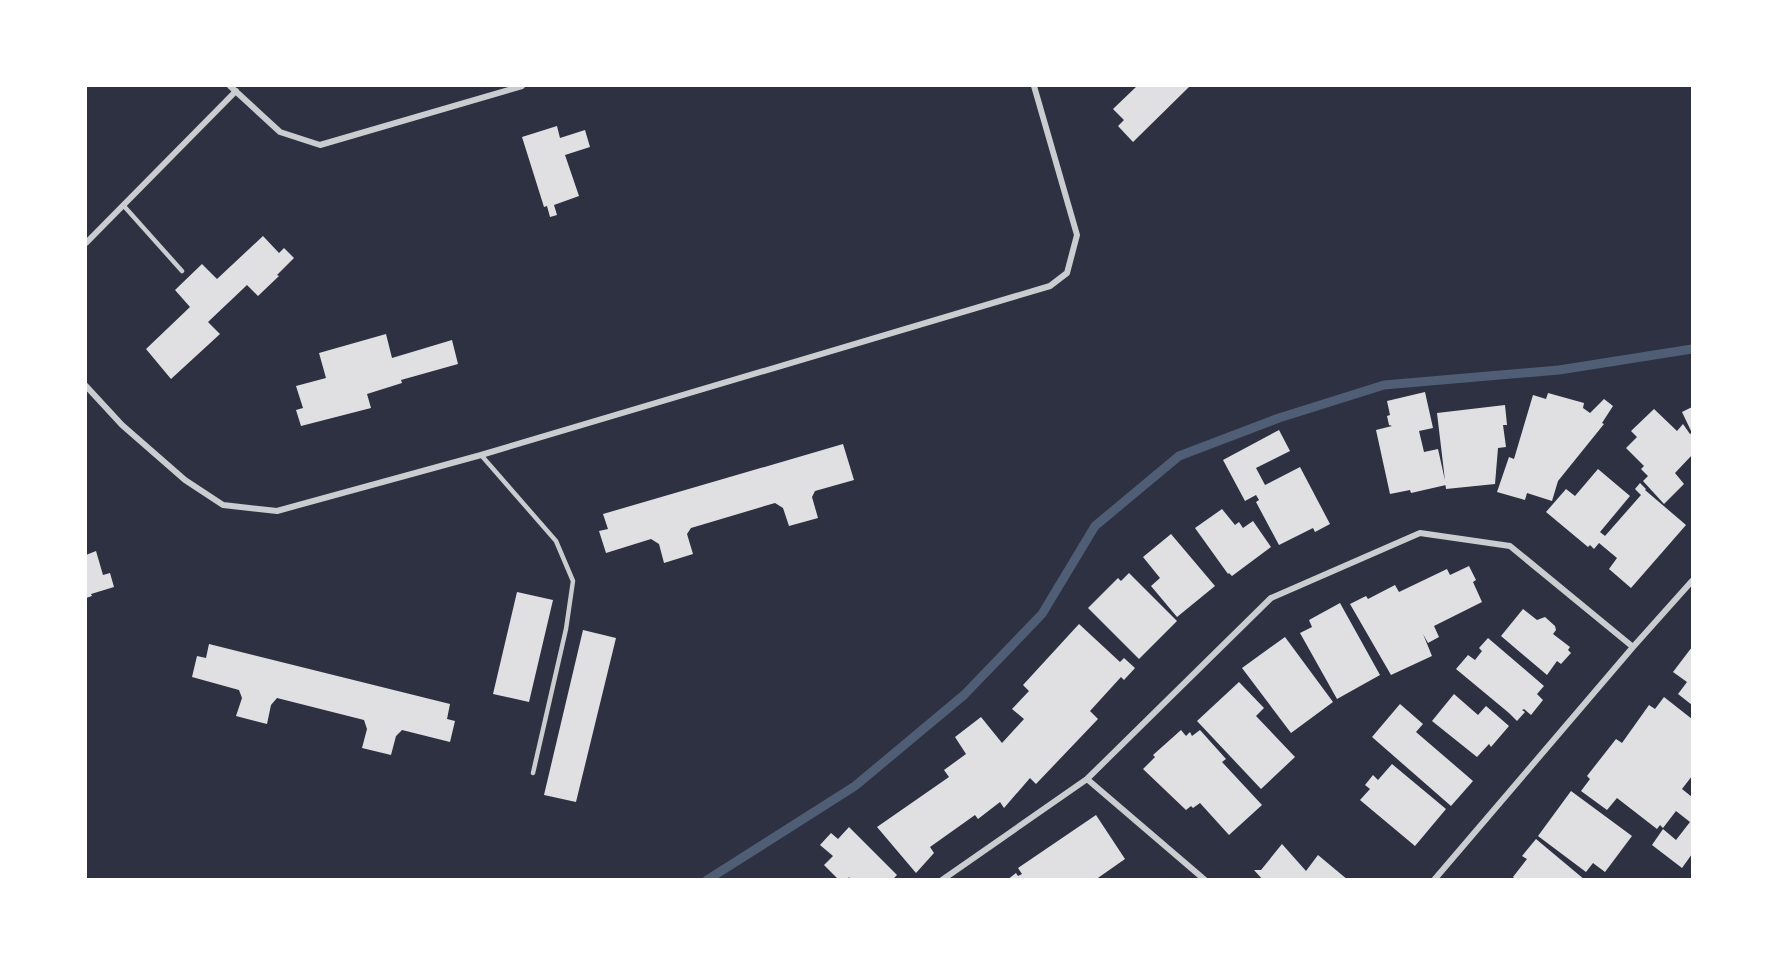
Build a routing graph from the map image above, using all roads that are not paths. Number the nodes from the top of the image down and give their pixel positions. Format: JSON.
{"nodes":[{"id":1,"x":230,"y":86,"type":"edge"},
{"id":2,"x":522,"y":86,"type":"edge"},
{"id":3,"x":1034,"y":86,"type":"edge"},
{"id":4,"x":236,"y":91,"type":"junction"},
{"id":5,"x":123,"y":205,"type":"junction"},
{"id":6,"x":86,"y":243,"type":"edge"},
{"id":7,"x":182,"y":271,"type":"dead end"},
{"id":8,"x":86,"y":390,"type":"edge"},
{"id":9,"x":481,"y":455,"type":"junction"},
{"id":10,"x":1692,"y":581,"type":"edge"},
{"id":11,"x":1633,"y":646,"type":"junction"},
{"id":12,"x":533,"y":773,"type":"dead end"},
{"id":13,"x":1087,"y":779,"type":"junction"},
{"id":14,"x":942,"y":879,"type":"edge"},
{"id":15,"x":1205,"y":879,"type":"edge"},
{"id":16,"x":1434,"y":879,"type":"edge"}],
"edges":[{"from":1,"to":4,"type":"street"},
{"from":2,"to":4,"type":"street"},
{"from":3,"to":9,"type":"street"},
{"from":4,"to":5,"type":"street"},
{"from":5,"to":6,"type":"street"},
{"from":5,"to":7,"type":"lane"},
{"from":8,"to":9,"type":"street"},
{"from":9,"to":12,"type":"lane"},
{"from":10,"to":11,"type":"street"},
{"from":11,"to":13,"type":"street"},
{"from":11,"to":16,"type":"street"},
{"from":13,"to":14,"type":"street"},
{"from":13,"to":15,"type":"street"}]}
